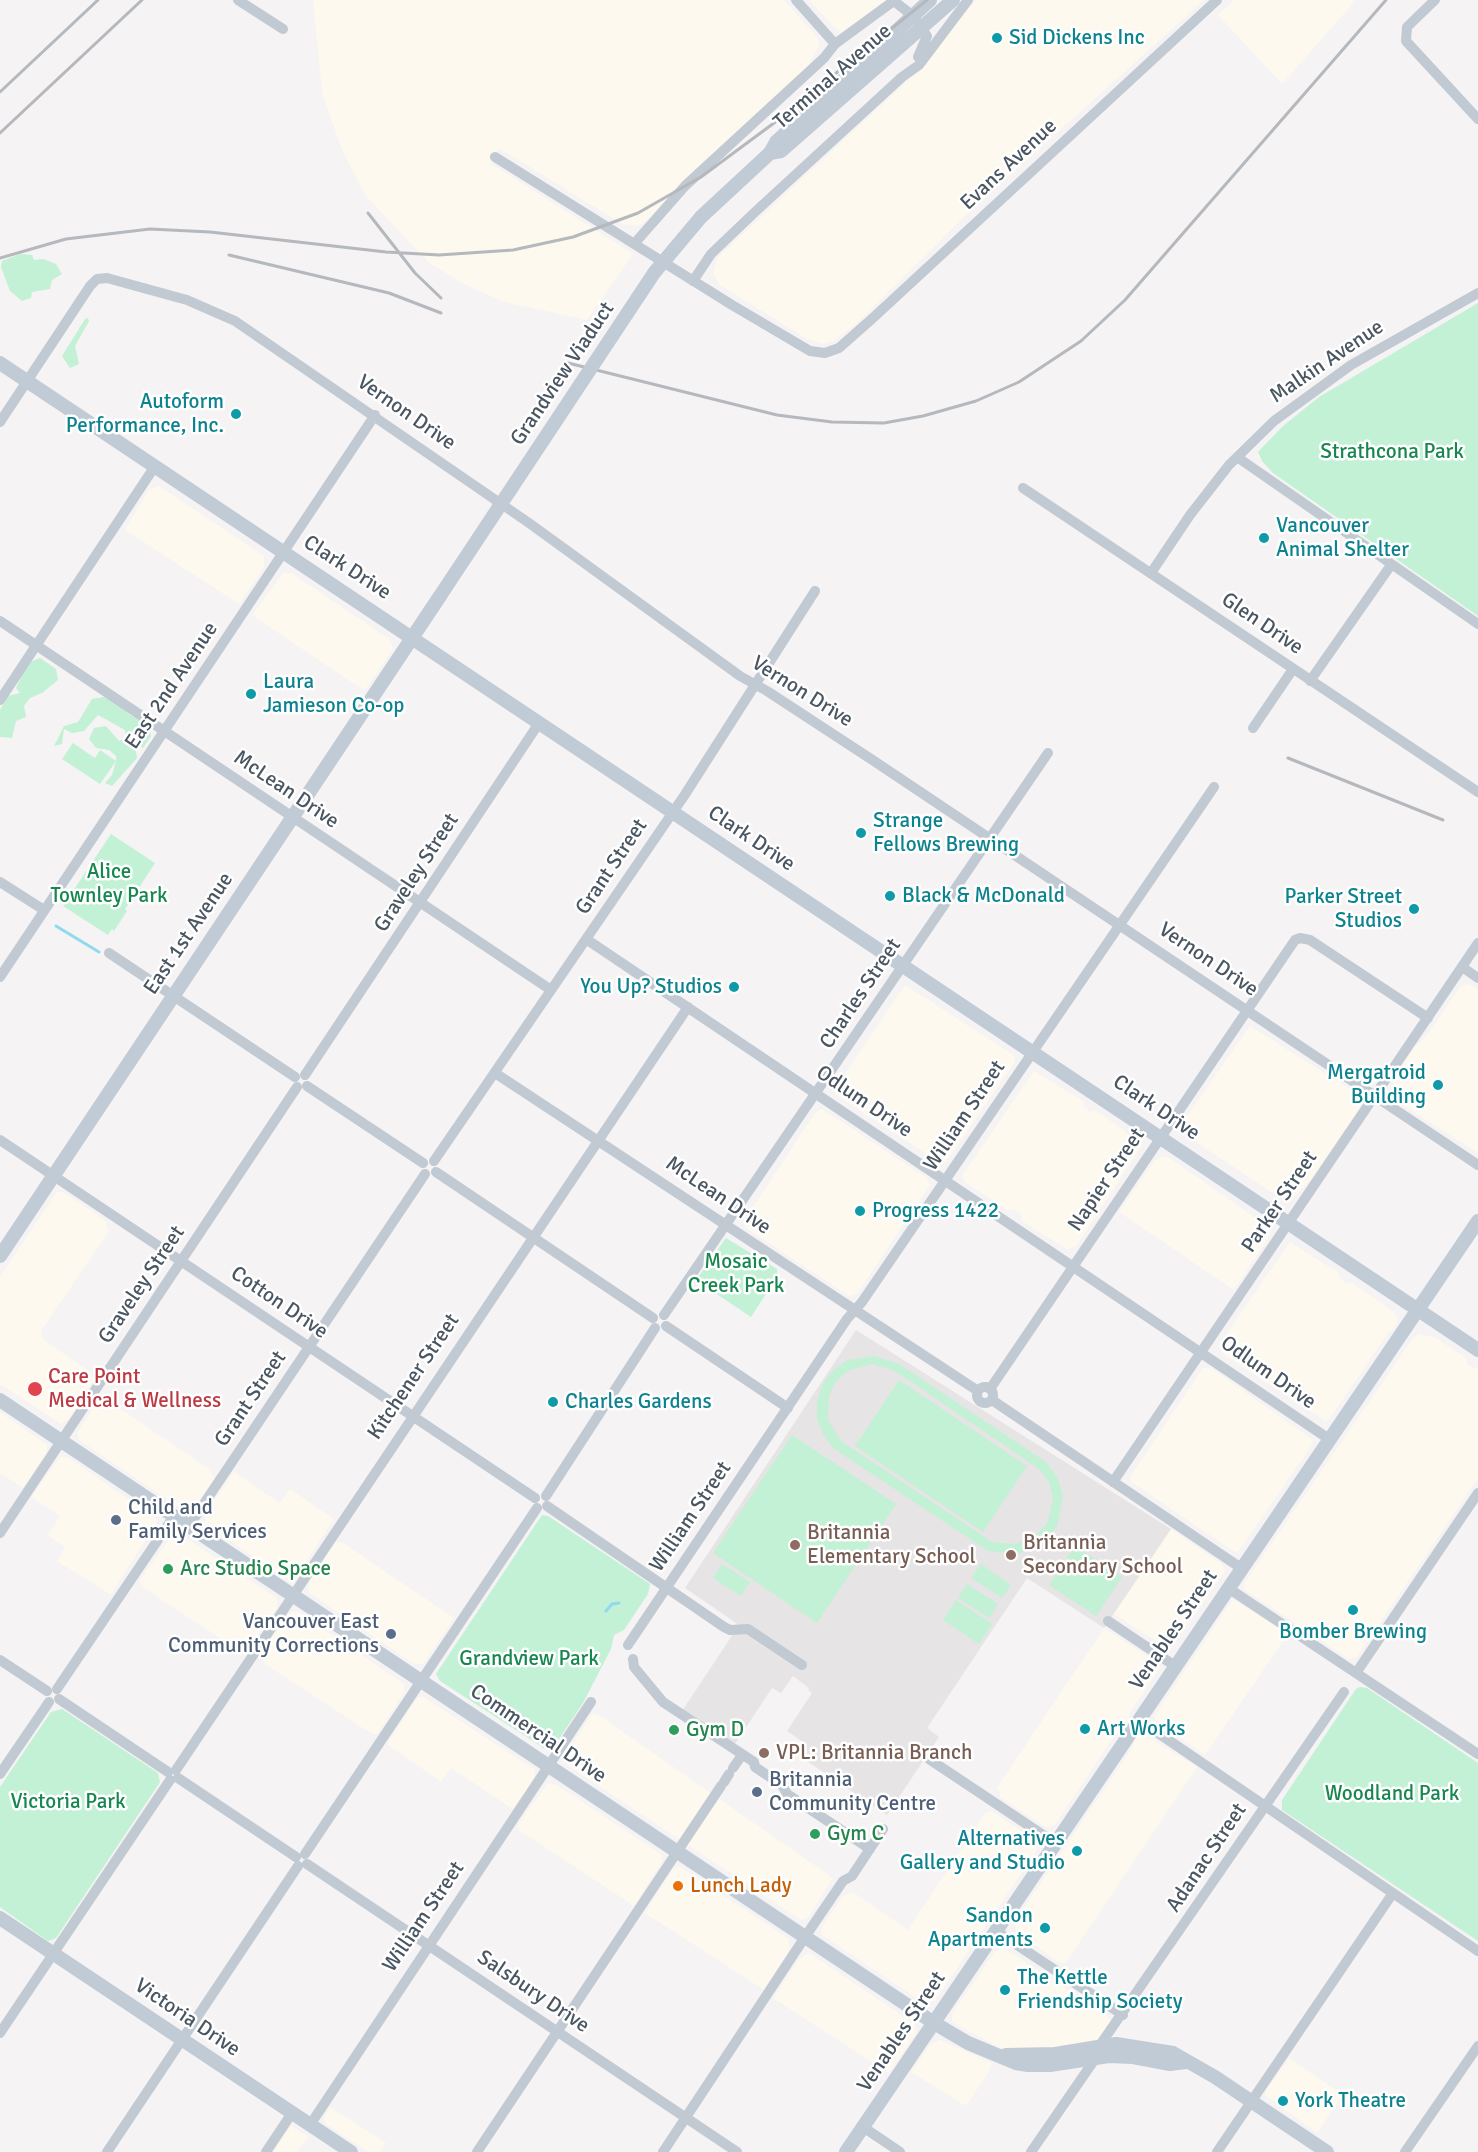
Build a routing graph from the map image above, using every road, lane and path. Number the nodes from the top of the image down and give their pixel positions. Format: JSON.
{"nodes":[{"id":1,"x":238,"y":0,"type":"edge"},
{"id":2,"x":796,"y":0,"type":"edge"},
{"id":3,"x":895,"y":0,"type":"edge"},
{"id":4,"x":930,"y":0,"type":"edge"},
{"id":5,"x":953,"y":0,"type":"edge"},
{"id":6,"x":968,"y":0,"type":"edge"},
{"id":7,"x":1217,"y":0,"type":"edge"},
{"id":8,"x":1435,"y":0,"type":"edge"},
{"id":9,"x":913,"y":16,"type":"junction"},
{"id":10,"x":922,"y":27,"type":"junction"},
{"id":11,"x":283,"y":29,"type":"dead end"},
{"id":12,"x":835,"y":44,"type":"junction"},
{"id":13,"x":902,"y":77,"type":"junction"},
{"id":14,"x":1478,"y":119,"type":"edge"},
{"id":15,"x":770,"y":153,"type":"junction"},
{"id":16,"x":495,"y":156,"type":"dead end"},
{"id":17,"x":634,"y":244,"type":"junction"},
{"id":18,"x":693,"y":281,"type":"junction"},
{"id":19,"x":1478,"y":293,"type":"edge"},
{"id":20,"x":0,"y":363,"type":"edge"},
{"id":21,"x":27,"y":381,"type":"junction"},
{"id":22,"x":375,"y":415,"type":"junction"},
{"id":23,"x":0,"y":422,"type":"edge"},
{"id":24,"x":1237,"y":457,"type":"junction"},
{"id":25,"x":155,"y":466,"type":"junction"},
{"id":26,"x":1023,"y":488,"type":"dead end"},
{"id":27,"x":284,"y":551,"type":"junction"},
{"id":28,"x":1391,"y":565,"type":"junction"},
{"id":29,"x":1151,"y":573,"type":"junction"},
{"id":30,"x":815,"y":591,"type":"dead end"},
{"id":31,"x":0,"y":621,"type":"edge"},
{"id":32,"x":1478,"y":624,"type":"edge"},
{"id":33,"x":413,"y":636,"type":"junction"},
{"id":34,"x":36,"y":645,"type":"junction"},
{"id":35,"x":1293,"y":669,"type":"junction"},
{"id":36,"x":1310,"y":681,"type":"junction"},
{"id":37,"x":756,"y":684,"type":"junction"},
{"id":38,"x":0,"y":699,"type":"edge"},
{"id":39,"x":539,"y":723,"type":"junction"},
{"id":40,"x":1253,"y":728,"type":"dead end"},
{"id":41,"x":165,"y":731,"type":"junction"},
{"id":42,"x":1048,"y":753,"type":"dead end"},
{"id":43,"x":1214,"y":788,"type":"dead end"},
{"id":44,"x":1478,"y":792,"type":"edge"},
{"id":45,"x":673,"y":812,"type":"junction"},
{"id":46,"x":292,"y":817,"type":"junction"},
{"id":47,"x":991,"y":838,"type":"junction"},
{"id":48,"x":0,"y":882,"type":"edge"},
{"id":49,"x":421,"y":903,"type":"junction"},
{"id":50,"x":44,"y":910,"type":"junction"},
{"id":51,"x":1119,"y":924,"type":"junction"},
{"id":52,"x":586,"y":939,"type":"junction"},
{"id":53,"x":1478,"y":943,"type":"edge"},
{"id":54,"x":109,"y":953,"type":"dead end"},
{"id":55,"x":904,"y":966,"type":"junction"},
{"id":56,"x":1462,"y":967,"type":"junction"},
{"id":57,"x":0,"y":977,"type":"edge"},
{"id":58,"x":1478,"y":978,"type":"edge"},
{"id":59,"x":551,"y":990,"type":"junction"},
{"id":60,"x":172,"y":996,"type":"junction"},
{"id":61,"x":688,"y":1006,"type":"junction"},
{"id":62,"x":1246,"y":1010,"type":"junction"},
{"id":63,"x":1428,"y":1018,"type":"junction"},
{"id":64,"x":1033,"y":1052,"type":"junction"},
{"id":65,"x":495,"y":1073,"type":"junction"},
{"id":66,"x":301,"y":1081,"type":"junction"},
{"id":67,"x":817,"y":1093,"type":"junction"},
{"id":68,"x":1376,"y":1096,"type":"junction"},
{"id":69,"x":1160,"y":1137,"type":"junction"},
{"id":70,"x":0,"y":1140,"type":"edge"},
{"id":71,"x":598,"y":1140,"type":"junction"},
{"id":72,"x":1478,"y":1165,"type":"edge"},
{"id":73,"x":430,"y":1167,"type":"junction"},
{"id":74,"x":53,"y":1176,"type":"junction"},
{"id":75,"x":945,"y":1180,"type":"junction"},
{"id":76,"x":1478,"y":1221,"type":"edge"},
{"id":77,"x":1289,"y":1223,"type":"junction"},
{"id":78,"x":726,"y":1226,"type":"junction"},
{"id":79,"x":531,"y":1236,"type":"junction"},
{"id":80,"x":0,"y":1256,"type":"edge"},
{"id":81,"x":182,"y":1261,"type":"junction"},
{"id":82,"x":1072,"y":1265,"type":"junction"},
{"id":83,"x":855,"y":1310,"type":"junction"},
{"id":84,"x":1418,"y":1310,"type":"junction"},
{"id":85,"x":660,"y":1322,"type":"junction"},
{"id":86,"x":310,"y":1347,"type":"junction"},
{"id":87,"x":1478,"y":1350,"type":"edge"},
{"id":88,"x":1201,"y":1351,"type":"junction"},
{"id":89,"x":987,"y":1393,"type":"junction"},
{"id":90,"x":0,"y":1400,"type":"edge"},
{"id":91,"x":788,"y":1408,"type":"junction"},
{"id":92,"x":411,"y":1416,"type":"junction"},
{"id":93,"x":1329,"y":1439,"type":"junction"},
{"id":94,"x":61,"y":1441,"type":"junction"},
{"id":95,"x":1113,"y":1482,"type":"junction"},
{"id":96,"x":1478,"y":1494,"type":"edge"},
{"id":97,"x":541,"y":1502,"type":"junction"},
{"id":98,"x":174,"y":1516,"type":"junction"},
{"id":99,"x":189,"y":1526,"type":"junction"},
{"id":100,"x":0,"y":1533,"type":"edge"},
{"id":101,"x":1241,"y":1568,"type":"junction"},
{"id":102,"x":667,"y":1587,"type":"junction"},
{"id":103,"x":1228,"y":1588,"type":"junction"},
{"id":104,"x":293,"y":1595,"type":"junction"},
{"id":105,"x":1108,"y":1622,"type":"dead end"},
{"id":106,"x":628,"y":1645,"type":"dead end"},
{"id":107,"x":633,"y":1659,"type":"dead end"},
{"id":108,"x":0,"y":1660,"type":"edge"},
{"id":109,"x":802,"y":1665,"type":"dead end"},
{"id":110,"x":1175,"y":1666,"type":"junction"},
{"id":111,"x":1356,"y":1673,"type":"junction"},
{"id":112,"x":421,"y":1681,"type":"junction"},
{"id":113,"x":1344,"y":1692,"type":"dead end"},
{"id":114,"x":53,"y":1695,"type":"junction"},
{"id":115,"x":591,"y":1702,"type":"dead end"},
{"id":116,"x":1139,"y":1720,"type":"junction"},
{"id":117,"x":742,"y":1755,"type":"junction"},
{"id":118,"x":1478,"y":1755,"type":"edge"},
{"id":119,"x":929,"y":1759,"type":"dead end"},
{"id":120,"x":548,"y":1766,"type":"junction"},
{"id":121,"x":0,"y":1774,"type":"edge"},
{"id":122,"x":173,"y":1775,"type":"junction"},
{"id":123,"x":1266,"y":1806,"type":"junction"},
{"id":124,"x":883,"y":1830,"type":"dead end"},
{"id":125,"x":1055,"y":1844,"type":"junction"},
{"id":126,"x":870,"y":1849,"type":"junction"},
{"id":127,"x":678,"y":1852,"type":"junction"},
{"id":128,"x":302,"y":1860,"type":"junction"},
{"id":129,"x":1393,"y":1893,"type":"junction"},
{"id":130,"x":0,"y":1918,"type":"edge"},
{"id":131,"x":996,"y":1931,"type":"junction"},
{"id":132,"x":805,"y":1937,"type":"junction"},
{"id":133,"x":429,"y":1946,"type":"junction"},
{"id":134,"x":1478,"y":1951,"type":"edge"},
{"id":135,"x":53,"y":1954,"type":"junction"},
{"id":136,"x":1123,"y":2015,"type":"junction"},
{"id":137,"x":934,"y":2023,"type":"junction"},
{"id":138,"x":557,"y":2032,"type":"junction"},
{"id":139,"x":0,"y":2033,"type":"edge"},
{"id":140,"x":182,"y":2040,"type":"junction"},
{"id":141,"x":1100,"y":2045,"type":"junction"},
{"id":142,"x":1478,"y":2046,"type":"edge"},
{"id":143,"x":1003,"y":2055,"type":"junction"},
{"id":144,"x":1095,"y":2059,"type":"junction"},
{"id":145,"x":1186,"y":2062,"type":"junction"},
{"id":146,"x":1251,"y":2102,"type":"junction"},
{"id":147,"x":292,"y":2113,"type":"junction"},
{"id":148,"x":686,"y":2117,"type":"junction"},
{"id":149,"x":310,"y":2125,"type":"junction"},
{"id":150,"x":863,"y":2127,"type":"junction"},
{"id":151,"x":107,"y":2152,"type":"edge"},
{"id":152,"x":266,"y":2152,"type":"edge"},
{"id":153,"x":351,"y":2152,"type":"edge"},
{"id":154,"x":477,"y":2152,"type":"edge"},
{"id":155,"x":663,"y":2152,"type":"edge"},
{"id":156,"x":737,"y":2152,"type":"edge"},
{"id":157,"x":846,"y":2152,"type":"edge"},
{"id":158,"x":900,"y":2152,"type":"edge"},
{"id":159,"x":1031,"y":2152,"type":"edge"},
{"id":160,"x":1217,"y":2152,"type":"edge"},
{"id":161,"x":1326,"y":2152,"type":"edge"},
{"id":162,"x":1405,"y":2152,"type":"edge"}],
"edges":[{"from":1,"to":11,"type":"street"},
{"from":2,"to":12,"type":"street"},
{"from":3,"to":9,"type":"street"},
{"from":3,"to":12,"type":"street","name":"Terminal Avenue"},
{"from":4,"to":9,"type":"main road","name":"Terminal Avenue"},
{"from":5,"to":10,"type":"main road","name":"Terminal Avenue"},
{"from":6,"to":13,"type":"street"},
{"from":7,"to":18,"type":"street","name":"Evans Avenue"},
{"from":8,"to":14,"type":"street"},
{"from":9,"to":10,"type":"street"},
{"from":9,"to":15,"type":"main road","name":"Terminal Avenue"},
{"from":10,"to":13,"type":"street"},
{"from":10,"to":15,"type":"main road","name":"Terminal Avenue"},
{"from":12,"to":17,"type":"street","name":"Terminal Avenue"},
{"from":13,"to":18,"type":"street"},
{"from":15,"to":33,"type":"main road","name":"Grandview Viaduct","bridge":true},
{"from":16,"to":17,"type":"street"},
{"from":17,"to":18,"type":"street"},
{"from":19,"to":24,"type":"street","name":"Malkin Avenue"},
{"from":20,"to":21,"type":"main road","name":"Clark Drive"},
{"from":21,"to":22,"type":"street","name":"Vernon Drive"},
{"from":21,"to":23,"type":"street"},
{"from":21,"to":25,"type":"main road","name":"Clark Drive"},
{"from":22,"to":27,"type":"street","name":"East 2nd Avenue"},
{"from":22,"to":37,"type":"street","name":"Vernon Drive"},
{"from":24,"to":28,"type":"street"},
{"from":24,"to":29,"type":"street","name":"Malkin Avenue"},
{"from":25,"to":27,"type":"main road","name":"Clark Drive"},
{"from":25,"to":34,"type":"street"},
{"from":26,"to":29,"type":"street","name":"Glen Drive"},
{"from":27,"to":33,"type":"main road","name":"Clark Drive"},
{"from":27,"to":41,"type":"street","name":"East 2nd Avenue"},
{"from":28,"to":32,"type":"street"},
{"from":28,"to":36,"type":"street"},
{"from":29,"to":35,"type":"street","name":"Glen Drive"},
{"from":30,"to":37,"type":"street","name":"Grant Street"},
{"from":31,"to":34,"type":"street","name":"McLean Drive"},
{"from":33,"to":39,"type":"main road","name":"Clark Drive"},
{"from":33,"to":46,"type":"main road","name":"East 1st Avenue"},
{"from":34,"to":38,"type":"street"},
{"from":34,"to":41,"type":"street","name":"McLean Drive"},
{"from":35,"to":36,"type":"street","name":"Glen Drive"},
{"from":35,"to":40,"type":"street"},
{"from":36,"to":44,"type":"street","name":"Glen Drive"},
{"from":37,"to":45,"type":"street","name":"Grant Street"},
{"from":37,"to":47,"type":"street","name":"Vernon Drive"},
{"from":39,"to":45,"type":"main road","name":"Clark Drive"},
{"from":39,"to":49,"type":"street","name":"Graveley Street"},
{"from":41,"to":46,"type":"street","name":"McLean Drive"},
{"from":41,"to":50,"type":"street","name":"East 2nd Avenue"},
{"from":42,"to":47,"type":"street","name":"Charles Street"},
{"from":43,"to":51,"type":"street","name":"William Street"},
{"from":45,"to":52,"type":"street","name":"Grant Street"},
{"from":45,"to":55,"type":"main road","name":"Clark Drive"},
{"from":46,"to":49,"type":"street","name":"McLean Drive"},
{"from":46,"to":60,"type":"main road","name":"East 1st Avenue"},
{"from":47,"to":51,"type":"street","name":"Vernon Drive"},
{"from":47,"to":55,"type":"street","name":"Charles Street"},
{"from":48,"to":50,"type":"street"},
{"from":49,"to":59,"type":"street","name":"McLean Drive"},
{"from":49,"to":66,"type":"street","name":"Graveley Street"},
{"from":50,"to":57,"type":"street","name":"East 2nd Avenue"},
{"from":51,"to":62,"type":"street","name":"Vernon Drive"},
{"from":51,"to":64,"type":"street","name":"William Street"},
{"from":52,"to":59,"type":"street","name":"Grant Street"},
{"from":52,"to":61,"type":"street","name":"Odlum Drive"},
{"from":53,"to":56,"type":"street","name":"Parker Street"},
{"from":54,"to":60,"type":"street"},
{"from":55,"to":64,"type":"main road","name":"Clark Drive"},
{"from":55,"to":67,"type":"street","name":"Charles Street"},
{"from":56,"to":58,"type":"street"},
{"from":56,"to":63,"type":"street","name":"Parker Street"},
{"from":59,"to":65,"type":"street","name":"Grant Street"},
{"from":60,"to":66,"type":"street"},
{"from":60,"to":74,"type":"main road","name":"East 1st Avenue"},
{"from":61,"to":67,"type":"street","name":"Odlum Drive"},
{"from":61,"to":71,"type":"street","name":"Kitchener Street"},
{"from":62,"to":63,"type":"street","name":"Napier Street"},
{"from":62,"to":68,"type":"street","name":"Vernon Drive"},
{"from":62,"to":69,"type":"street","name":"Napier Street"},
{"from":63,"to":68,"type":"street","name":"Parker Street"},
{"from":64,"to":69,"type":"main road","name":"Clark Drive"},
{"from":64,"to":75,"type":"street","name":"William Street"},
{"from":65,"to":71,"type":"street","name":"McLean Drive"},
{"from":65,"to":73,"type":"street","name":"Grant Street"},
{"from":66,"to":73,"type":"street"},
{"from":66,"to":81,"type":"street","name":"Graveley Street"},
{"from":67,"to":75,"type":"street","name":"Odlum Drive"},
{"from":67,"to":78,"type":"street","name":"Charles Street"},
{"from":68,"to":72,"type":"street","name":"Vernon Drive"},
{"from":68,"to":77,"type":"street","name":"Parker Street"},
{"from":69,"to":77,"type":"main road","name":"Clark Drive"},
{"from":69,"to":82,"type":"street","name":"Napier Street"},
{"from":70,"to":74,"type":"street","name":"Cotton Drive"},
{"from":71,"to":78,"type":"street","name":"McLean Drive"},
{"from":71,"to":79,"type":"street","name":"Kitchener Street"},
{"from":73,"to":79,"type":"street"},
{"from":73,"to":86,"type":"street","name":"Grant Street"},
{"from":74,"to":80,"type":"main road","name":"East 1st Avenue"},
{"from":74,"to":81,"type":"street","name":"Cotton Drive"},
{"from":75,"to":82,"type":"street","name":"Odlum Drive"},
{"from":75,"to":83,"type":"street","name":"William Street"},
{"from":76,"to":84,"type":"main road","name":"Venables Street"},
{"from":77,"to":84,"type":"main road","name":"Clark Drive"},
{"from":77,"to":88,"type":"street","name":"Parker Street"},
{"from":78,"to":83,"type":"street","name":"McLean Drive"},
{"from":78,"to":85,"type":"street","name":"Charles Street"},
{"from":79,"to":85,"type":"street"},
{"from":79,"to":92,"type":"street","name":"Kitchener Street"},
{"from":81,"to":86,"type":"street","name":"Cotton Drive"},
{"from":81,"to":94,"type":"street","name":"Graveley Street"},
{"from":82,"to":88,"type":"street","name":"Odlum Drive"},
{"from":82,"to":89,"type":"street","name":"Napier Street"},
{"from":83,"to":89,"type":"street","name":"McLean Drive"},
{"from":83,"to":91,"type":"street","name":"William Street"},
{"from":84,"to":87,"type":"main road","name":"Clark Drive"},
{"from":84,"to":93,"type":"main road","name":"Venables Street"},
{"from":85,"to":91,"type":"street"},
{"from":85,"to":97,"type":"street","name":"Charles Street"},
{"from":86,"to":92,"type":"street","name":"Cotton Drive"},
{"from":86,"to":99,"type":"street","name":"Grant Street"},
{"from":88,"to":93,"type":"street","name":"Odlum Drive"},
{"from":88,"to":95,"type":"street","name":"Parker Street"},
{"from":89,"to":95,"type":"street","name":"McLean Drive"},
{"from":90,"to":94,"type":"main road","name":"Commercial Drive"},
{"from":91,"to":102,"type":"street","name":"William Street"},
{"from":92,"to":97,"type":"street","name":"Cotton Drive"},
{"from":92,"to":104,"type":"street","name":"Kitchener Street"},
{"from":93,"to":101,"type":"main road","name":"Venables Street"},
{"from":94,"to":98,"type":"main road","name":"Commercial Drive"},
{"from":94,"to":100,"type":"street","name":"Graveley Street"},
{"from":95,"to":101,"type":"street","name":"McLean Drive"},
{"from":96,"to":111,"type":"street"},
{"from":97,"to":102,"type":"street","name":"Cotton Drive"},
{"from":97,"to":112,"type":"street","name":"Charles Street"},
{"from":98,"to":99,"type":"main road","name":"Commercial Drive"},
{"from":98,"to":114,"type":"street"},
{"from":99,"to":104,"type":"main road","name":"Commercial Drive"},
{"from":101,"to":103,"type":"main road","name":"Venables Street"},
{"from":102,"to":106,"type":"street","name":"William Street"},
{"from":102,"to":109,"type":"street","name":"Cotton Drive"},
{"from":103,"to":110,"type":"main road","name":"Venables Street"},
{"from":103,"to":111,"type":"street"},
{"from":104,"to":112,"type":"main road","name":"Commercial Drive"},
{"from":104,"to":122,"type":"street","name":"Kitchener Street"},
{"from":105,"to":110,"type":"street"},
{"from":107,"to":117,"type":"street"},
{"from":108,"to":114,"type":"street","name":"Salsbury Drive"},
{"from":110,"to":116,"type":"main road","name":"Venables Street"},
{"from":111,"to":118,"type":"street"},
{"from":112,"to":120,"type":"main road","name":"Commercial Drive"},
{"from":112,"to":128,"type":"street","name":"Charles Street"},
{"from":113,"to":123,"type":"street","name":"Adanac Street"},
{"from":114,"to":121,"type":"street"},
{"from":114,"to":122,"type":"street","name":"Salsbury Drive"},
{"from":115,"to":120,"type":"street","name":"William Street"},
{"from":116,"to":123,"type":"street"},
{"from":116,"to":125,"type":"main road","name":"Venables Street"},
{"from":117,"to":126,"type":"street"},
{"from":117,"to":127,"type":"street"},
{"from":119,"to":125,"type":"street"},
{"from":120,"to":127,"type":"main road","name":"Commercial Drive"},
{"from":120,"to":133,"type":"street","name":"William Street"},
{"from":122,"to":128,"type":"street","name":"Salsbury Drive"},
{"from":122,"to":135,"type":"street","name":"Kitchener Street"},
{"from":123,"to":129,"type":"street"},
{"from":123,"to":136,"type":"street","name":"Adanac Street"},
{"from":124,"to":126,"type":"street"},
{"from":125,"to":131,"type":"main road","name":"Venables Street"},
{"from":126,"to":132,"type":"street"},
{"from":127,"to":132,"type":"main road","name":"Commercial Drive"},
{"from":127,"to":138,"type":"street"},
{"from":128,"to":133,"type":"street","name":"Salsbury Drive"},
{"from":128,"to":140,"type":"street","name":"Charles Street"},
{"from":129,"to":134,"type":"street"},
{"from":129,"to":146,"type":"street"},
{"from":130,"to":135,"type":"main road","name":"Victoria Drive"},
{"from":131,"to":136,"type":"street"},
{"from":131,"to":137,"type":"main road","name":"Venables Street"},
{"from":132,"to":137,"type":"main road","name":"Commercial Drive"},
{"from":132,"to":148,"type":"street"},
{"from":133,"to":138,"type":"street","name":"Salsbury Drive"},
{"from":133,"to":149,"type":"street","name":"William Street"},
{"from":135,"to":139,"type":"street","name":"Kitchener Street"},
{"from":135,"to":140,"type":"main road","name":"Victoria Drive"},
{"from":136,"to":141,"type":"street","name":"Adanac Street"},
{"from":137,"to":143,"type":"main road","name":"Commercial Drive"},
{"from":137,"to":150,"type":"main road","name":"Venables Street"},
{"from":138,"to":148,"type":"street","name":"Salsbury Drive"},
{"from":138,"to":154,"type":"street"},
{"from":140,"to":147,"type":"main road","name":"Victoria Drive"},
{"from":140,"to":151,"type":"street","name":"Charles Street"},
{"from":141,"to":143,"type":"main road"},
{"from":141,"to":145,"type":"main road"},
{"from":142,"to":162,"type":"street"},
{"from":143,"to":144,"type":"main road","name":"Commercial Drive"},
{"from":144,"to":145,"type":"main road","name":"Commercial Drive"},
{"from":144,"to":159,"type":"street"},
{"from":145,"to":146,"type":"main road"},
{"from":146,"to":160,"type":"street"},
{"from":146,"to":161,"type":"main road"},
{"from":147,"to":149,"type":"main road","name":"Victoria Drive"},
{"from":147,"to":152,"type":"street"},
{"from":148,"to":155,"type":"street"},
{"from":148,"to":156,"type":"street","name":"Salsbury Drive"},
{"from":149,"to":153,"type":"main road","name":"Victoria Drive"},
{"from":150,"to":157,"type":"main road","name":"Venables Street"},
{"from":150,"to":158,"type":"street"}]}
